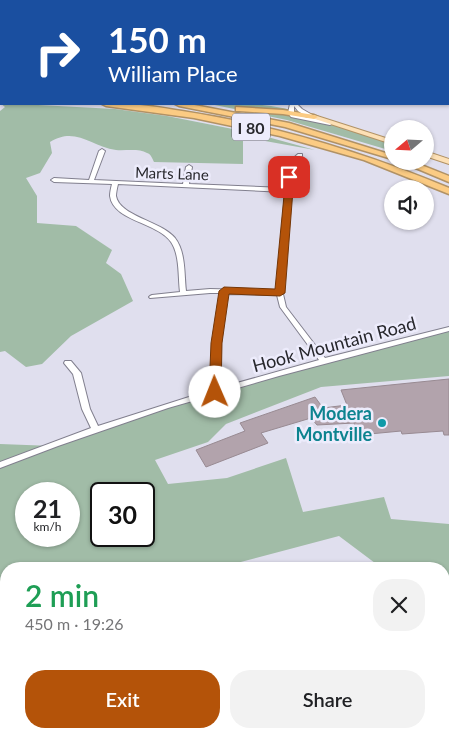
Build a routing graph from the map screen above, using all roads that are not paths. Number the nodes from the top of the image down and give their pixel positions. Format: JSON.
{"nodes":[{"id":1,"x":114,"y":105,"type":"edge"},
{"id":2,"x":184,"y":105,"type":"edge"},
{"id":3,"x":207,"y":105,"type":"edge"},
{"id":4,"x":293,"y":105,"type":"edge"},
{"id":5,"x":294,"y":105,"type":"edge"},
{"id":6,"x":291,"y":113,"type":"junction"},
{"id":7,"x":314,"y":118,"type":"junction"},
{"id":8,"x":334,"y":124,"type":"junction"},
{"id":9,"x":384,"y":140,"type":"edge"},
{"id":10,"x":102,"y":151,"type":"dead end"},
{"id":11,"x":300,"y":155,"type":"dead end"},
{"id":12,"x":384,"y":155,"type":"edge"},
{"id":13,"x":434,"y":156,"type":"edge"},
{"id":14,"x":449,"y":162,"type":"edge"},
{"id":15,"x":189,"y":167,"type":"dead end"},
{"id":16,"x":426,"y":170,"type":"edge"},
{"id":17,"x":449,"y":179,"type":"edge"},
{"id":18,"x":54,"y":180,"type":"dead end"},
{"id":19,"x":91,"y":181,"type":"junction"},
{"id":20,"x":115,"y":183,"type":"junction"},
{"id":21,"x":186,"y":186,"type":"junction"},
{"id":22,"x":288,"y":190,"type":"junction"},
{"id":23,"x":449,"y":193,"type":"edge"},
{"id":24,"x":224,"y":291,"type":"junction"},
{"id":25,"x":183,"y":293,"type":"junction"},
{"id":26,"x":280,"y":293,"type":"junction"},
{"id":27,"x":152,"y":297,"type":"dead end"},
{"id":28,"x":449,"y":330,"type":"edge"},
{"id":29,"x":324,"y":362,"type":"junction"},
{"id":30,"x":68,"y":363,"type":"dead end"},
{"id":31,"x":215,"y":392,"type":"junction"},
{"id":32,"x":96,"y":429,"type":"junction"},
{"id":33,"x":0,"y":465,"type":"edge"}],
"edges":[{"from":1,"to":23,"type":"highway","number":"I 80"},
{"from":2,"to":12,"type":"highway","number":"I 80"},
{"from":3,"to":6,"type":"highway"},
{"from":4,"to":6,"type":"street"},
{"from":5,"to":7,"type":"street"},
{"from":6,"to":7,"type":"highway"},
{"from":6,"to":8,"type":"street"},
{"from":7,"to":8,"type":"main road"},
{"from":8,"to":9,"type":"main road"},
{"from":10,"to":19,"type":"street"},
{"from":11,"to":22,"type":"street"},
{"from":13,"to":14,"type":"main road"},
{"from":15,"to":21,"type":"street"},
{"from":16,"to":17,"type":"highway"},
{"from":18,"to":19,"type":"street","name":"Marts Lane"},
{"from":19,"to":20,"type":"street","name":"Marts Lane"},
{"from":20,"to":21,"type":"street","name":"Marts Lane"},
{"from":20,"to":25,"type":"street"},
{"from":21,"to":22,"type":"street","name":"Marts Lane"},
{"from":22,"to":26,"type":"street"},
{"from":24,"to":25,"type":"street"},
{"from":24,"to":26,"type":"street"},
{"from":24,"to":31,"type":"street"},
{"from":25,"to":27,"type":"street"},
{"from":26,"to":29,"type":"street"},
{"from":28,"to":29,"type":"street","name":"Hook Mountain Road"},
{"from":29,"to":31,"type":"street","name":"Hook Mountain Road"},
{"from":30,"to":32,"type":"street"},
{"from":31,"to":32,"type":"street","name":"Hook Mountain Road"},
{"from":32,"to":33,"type":"street","name":"Hook Mountain Road"}]}
